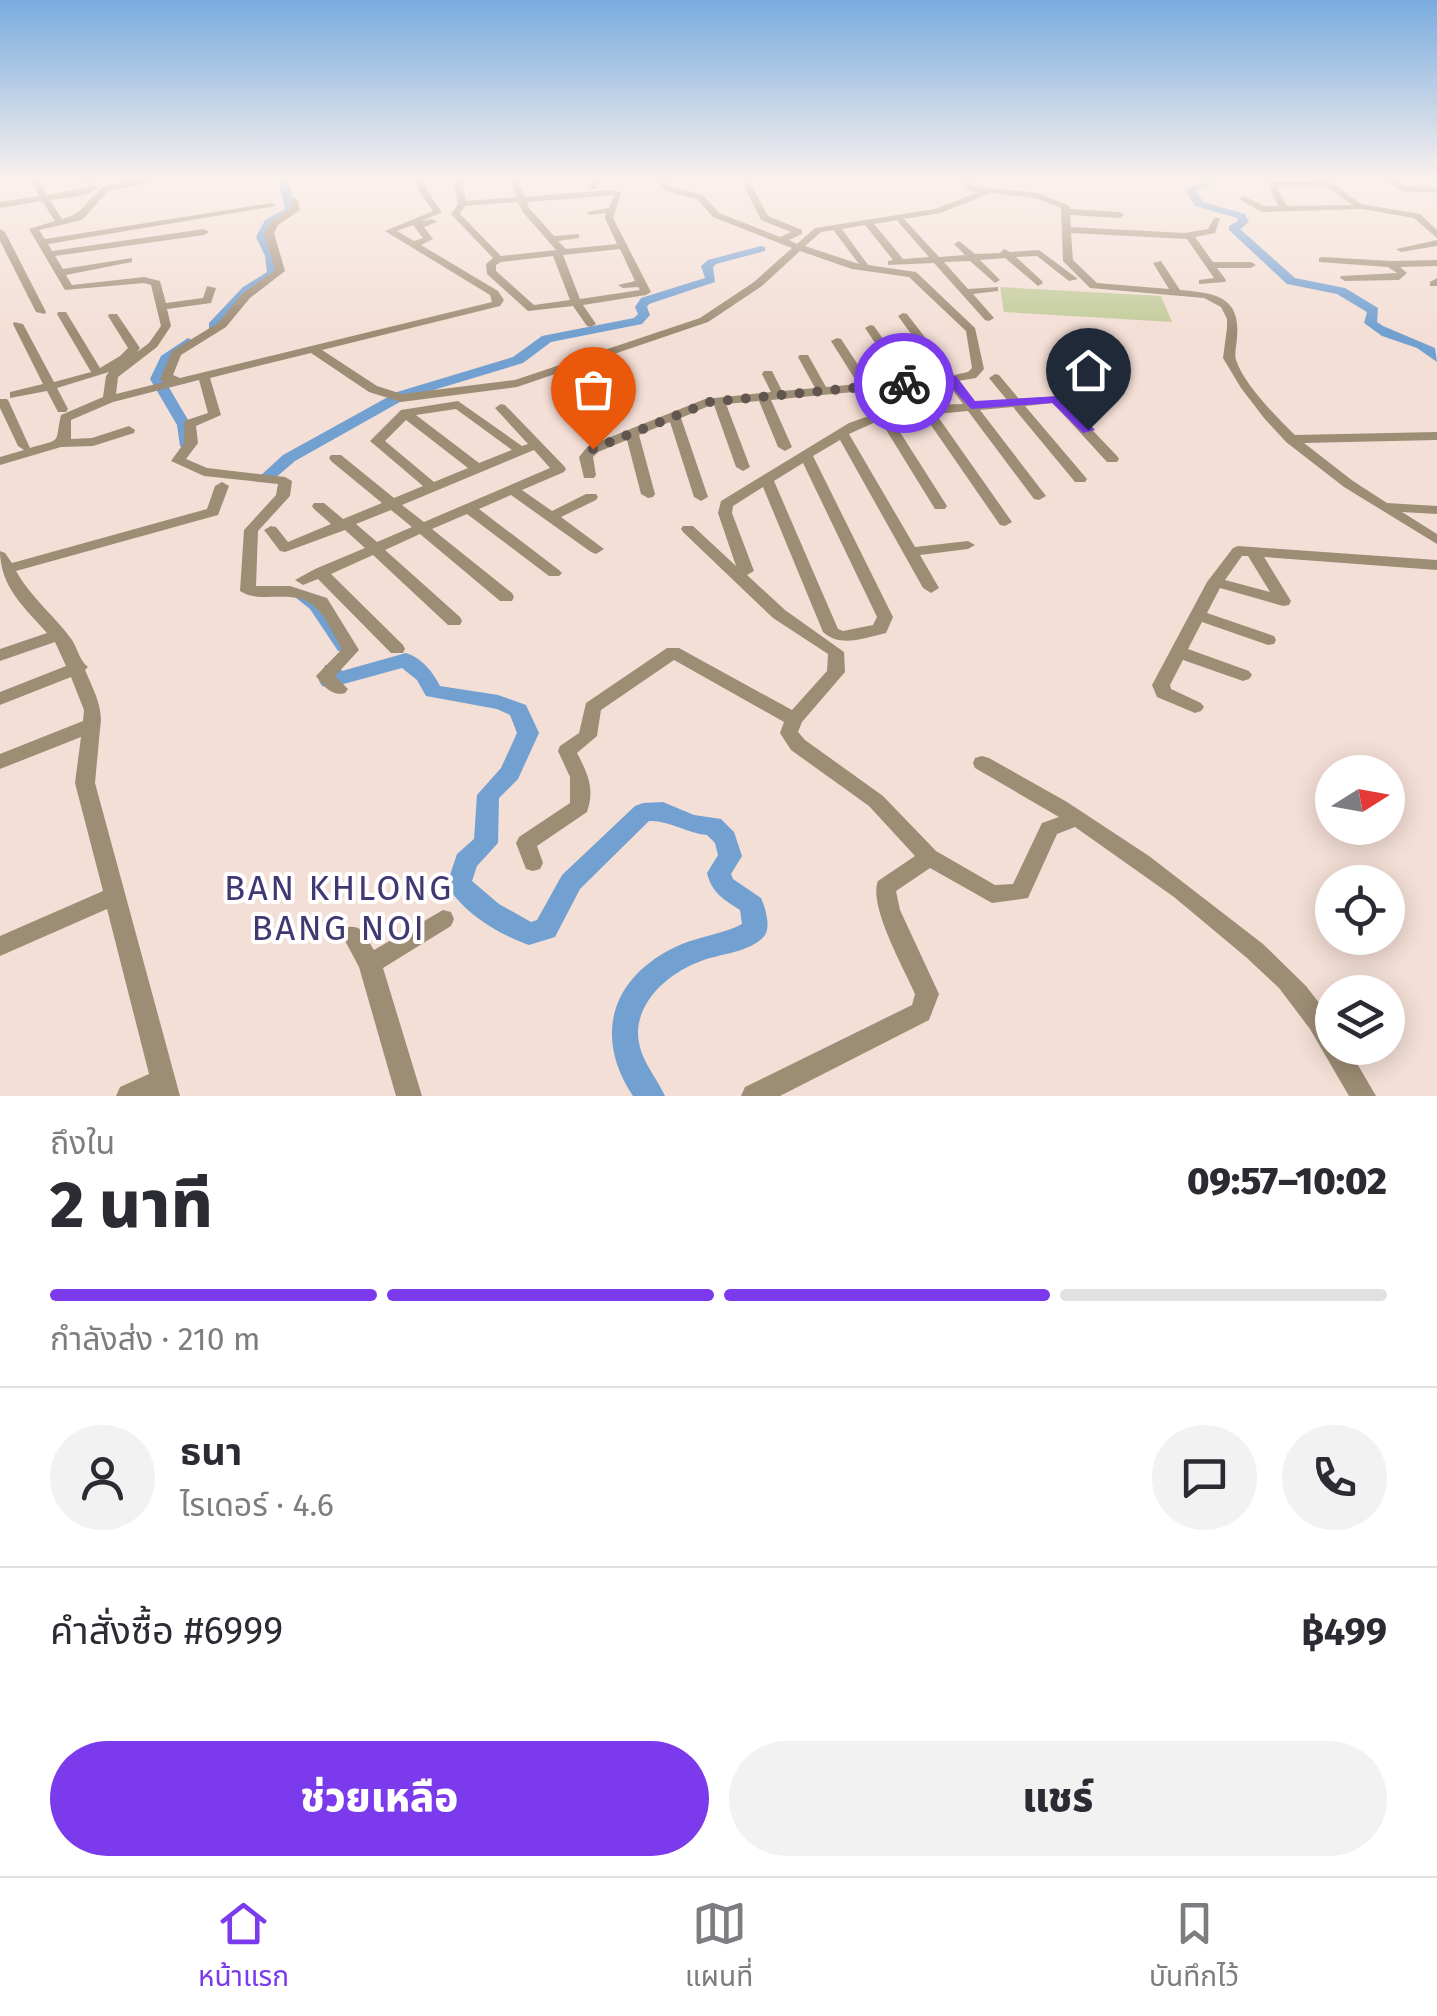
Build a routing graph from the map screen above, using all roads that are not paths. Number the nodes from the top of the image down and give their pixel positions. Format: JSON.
{"nodes":[{"id":1,"x":34,"y":229,"type":"edge"},
{"id":2,"x":125,"y":229,"type":"edge"},
{"id":3,"x":271,"y":229,"type":"edge"},
{"id":4,"x":392,"y":229,"type":"edge"},
{"id":5,"x":421,"y":229,"type":"edge"},
{"id":6,"x":470,"y":229,"type":"edge"},
{"id":7,"x":542,"y":229,"type":"edge"},
{"id":8,"x":615,"y":229,"type":"edge"},
{"id":9,"x":752,"y":229,"type":"edge"},
{"id":10,"x":792,"y":229,"type":"edge"},
{"id":11,"x":822,"y":229,"type":"edge"},
{"id":12,"x":837,"y":229,"type":"dead end"},
{"id":13,"x":873,"y":229,"type":"edge"},
{"id":14,"x":909,"y":229,"type":"edge"},
{"id":15,"x":1213,"y":229,"type":"edge"},
{"id":16,"x":1068,"y":230,"type":"joint"},
{"id":17,"x":0,"y":232,"type":"edge"},
{"id":18,"x":204,"y":232,"type":"dead end"},
{"id":19,"x":616,"y":232,"type":"junction"},
{"id":20,"x":1188,"y":235,"type":"junction"},
{"id":21,"x":576,"y":236,"type":"dead end"},
{"id":22,"x":600,"y":237,"type":"dead end"},
{"id":23,"x":551,"y":239,"type":"junction"},
{"id":24,"x":782,"y":240,"type":"junction"},
{"id":25,"x":44,"y":242,"type":"junction"},
{"id":26,"x":960,"y":244,"type":"dead end"},
{"id":27,"x":1437,"y":244,"type":"edge"},
{"id":28,"x":413,"y":245,"type":"junction"},
{"id":29,"x":625,"y":246,"type":"junction"},
{"id":30,"x":795,"y":249,"type":"junction"},
{"id":31,"x":1401,"y":249,"type":"dead end"},
{"id":32,"x":1004,"y":252,"type":"junction"},
{"id":33,"x":50,"y":254,"type":"junction"},
{"id":34,"x":560,"y":256,"type":"junction"},
{"id":35,"x":500,"y":258,"type":"junction"},
{"id":36,"x":973,"y":258,"type":"junction"},
{"id":37,"x":15,"y":260,"type":"junction"},
{"id":38,"x":129,"y":260,"type":"dead end"},
{"id":39,"x":937,"y":260,"type":"junction"},
{"id":40,"x":1322,"y":260,"type":"dead end"},
{"id":41,"x":900,"y":262,"type":"junction"},
{"id":42,"x":1337,"y":262,"type":"junction"},
{"id":43,"x":1158,"y":263,"type":"dead end"},
{"id":44,"x":1437,"y":263,"type":"edge"},
{"id":45,"x":0,"y":264,"type":"edge"},
{"id":46,"x":1391,"y":264,"type":"junction"},
{"id":47,"x":543,"y":266,"type":"dead end"},
{"id":48,"x":859,"y":266,"type":"junction"},
{"id":49,"x":1215,"y":268,"type":"junction"},
{"id":50,"x":1246,"y":268,"type":"dead end"},
{"id":51,"x":59,"y":273,"type":"junction"},
{"id":52,"x":1203,"y":282,"type":"dead end"},
{"id":53,"x":644,"y":283,"type":"junction"},
{"id":54,"x":1038,"y":283,"type":"dead end"},
{"id":55,"x":1078,"y":283,"type":"dead end"},
{"id":56,"x":623,"y":285,"type":"dead end"},
{"id":57,"x":1220,"y":287,"type":"dead end"},
{"id":58,"x":211,"y":288,"type":"dead end"},
{"id":59,"x":966,"y":292,"type":"junction"},
{"id":60,"x":1177,"y":293,"type":"junction"},
{"id":61,"x":1208,"y":295,"type":"junction"},
{"id":62,"x":576,"y":304,"type":"junction"},
{"id":63,"x":1000,"y":306,"type":"dead end"},
{"id":64,"x":161,"y":307,"type":"junction"},
{"id":65,"x":980,"y":308,"type":"junction"},
{"id":66,"x":41,"y":312,"type":"dead end"},
{"id":67,"x":62,"y":314,"type":"dead end"},
{"id":68,"x":113,"y":316,"type":"dead end"},
{"id":69,"x":903,"y":316,"type":"dead end"},
{"id":70,"x":989,"y":318,"type":"dead end"},
{"id":71,"x":18,"y":324,"type":"dead end"},
{"id":72,"x":591,"y":324,"type":"dead end"},
{"id":73,"x":870,"y":328,"type":"dead end"},
{"id":74,"x":837,"y":341,"type":"dead end"},
{"id":75,"x":316,"y":351,"type":"junction"},
{"id":76,"x":804,"y":357,"type":"dead end"},
{"id":77,"x":97,"y":372,"type":"junction"},
{"id":78,"x":203,"y":374,"type":"junction"},
{"id":79,"x":768,"y":374,"type":"dead end"},
{"id":80,"x":995,"y":378,"type":"dead end"},
{"id":81,"x":951,"y":379,"type":"junction"},
{"id":82,"x":177,"y":381,"type":"junction"},
{"id":83,"x":908,"y":383,"type":"junction"},
{"id":84,"x":50,"y":384,"type":"junction"},
{"id":85,"x":866,"y":387,"type":"junction"},
{"id":86,"x":481,"y":389,"type":"junction"},
{"id":87,"x":822,"y":391,"type":"junction"},
{"id":88,"x":770,"y":395,"type":"junction"},
{"id":89,"x":3,"y":396,"type":"edge"},
{"id":90,"x":109,"y":399,"type":"junction"},
{"id":91,"x":718,"y":400,"type":"junction"},
{"id":92,"x":1015,"y":401,"type":"junction"},
{"id":93,"x":971,"y":405,"type":"junction"},
{"id":94,"x":62,"y":408,"type":"dead end"},
{"id":95,"x":926,"y":409,"type":"junction"},
{"id":96,"x":404,"y":413,"type":"junction"},
{"id":97,"x":674,"y":415,"type":"junction"},
{"id":98,"x":884,"y":415,"type":"junction"},
{"id":99,"x":128,"y":430,"type":"dead end"},
{"id":100,"x":632,"y":432,"type":"junction"},
{"id":101,"x":842,"y":433,"type":"junction"},
{"id":102,"x":1437,"y":436,"type":"edge"},
{"id":103,"x":1291,"y":439,"type":"junction"},
{"id":104,"x":60,"y":443,"type":"junction"},
{"id":105,"x":25,"y":446,"type":"dead end"},
{"id":106,"x":784,"y":447,"type":"dead end"},
{"id":107,"x":528,"y":448,"type":"junction"},
{"id":108,"x":806,"y":455,"type":"junction"},
{"id":109,"x":336,"y":458,"type":"dead end"},
{"id":110,"x":1112,"y":459,"type":"dead end"},
{"id":111,"x":0,"y":462,"type":"edge"},
{"id":112,"x":743,"y":467,"type":"dead end"},
{"id":113,"x":478,"y":469,"type":"junction"},
{"id":114,"x":589,"y":476,"type":"dead end"},
{"id":115,"x":766,"y":478,"type":"junction"},
{"id":116,"x":1080,"y":479,"type":"dead end"},
{"id":117,"x":222,"y":486,"type":"dead end"},
{"id":118,"x":433,"y":488,"type":"junction"},
{"id":119,"x":512,"y":489,"type":"junction"},
{"id":120,"x":648,"y":494,"type":"dead end"},
{"id":121,"x":1039,"y":496,"type":"dead end"},
{"id":122,"x":701,"y":497,"type":"dead end"},
{"id":123,"x":591,"y":498,"type":"dead end"},
{"id":124,"x":393,"y":505,"type":"junction"},
{"id":125,"x":319,"y":506,"type":"dead end"},
{"id":126,"x":940,"y":506,"type":"dead end"},
{"id":127,"x":1384,"y":506,"type":"junction"},
{"id":128,"x":468,"y":508,"type":"junction"},
{"id":129,"x":1437,"y":510,"type":"edge"},
{"id":130,"x":551,"y":516,"type":"junction"},
{"id":131,"x":1005,"y":522,"type":"dead end"},
{"id":132,"x":345,"y":525,"type":"junction"},
{"id":133,"x":422,"y":528,"type":"junction"},
{"id":134,"x":688,"y":528,"type":"dead end"},
{"id":135,"x":271,"y":530,"type":"dead end"},
{"id":136,"x":1437,"y":540,"type":"edge"},
{"id":137,"x":968,"y":545,"type":"dead end"},
{"id":138,"x":375,"y":548,"type":"junction"},
{"id":139,"x":596,"y":549,"type":"dead end"},
{"id":140,"x":911,"y":552,"type":"junction"},
{"id":141,"x":1254,"y":552,"type":"junction"},
{"id":142,"x":4,"y":562,"type":"edge"},
{"id":143,"x":1437,"y":565,"type":"edge"},
{"id":144,"x":1407,"y":566,"type":"junction"},
{"id":145,"x":320,"y":572,"type":"junction"},
{"id":146,"x":746,"y":572,"type":"dead end"},
{"id":147,"x":554,"y":574,"type":"dead end"},
{"id":148,"x":1437,"y":575,"type":"edge"},
{"id":149,"x":302,"y":580,"type":"dead end"},
{"id":150,"x":1215,"y":582,"type":"junction"},
{"id":151,"x":931,"y":588,"type":"dead end"},
{"id":152,"x":506,"y":597,"type":"dead end"},
{"id":153,"x":1198,"y":615,"type":"junction"},
{"id":154,"x":454,"y":622,"type":"dead end"},
{"id":155,"x":59,"y":635,"type":"junction"},
{"id":156,"x":1268,"y":640,"type":"dead end"},
{"id":157,"x":397,"y":649,"type":"dead end"},
{"id":158,"x":1178,"y":652,"type":"junction"},
{"id":159,"x":0,"y":656,"type":"edge"},
{"id":160,"x":79,"y":666,"type":"junction"},
{"id":161,"x":1244,"y":675,"type":"dead end"},
{"id":162,"x":338,"y":689,"type":"dead end"},
{"id":163,"x":0,"y":699,"type":"edge"},
{"id":164,"x":1195,"y":707,"type":"dead end"},
{"id":165,"x":794,"y":720,"type":"junction"},
{"id":166,"x":94,"y":724,"type":"junction"},
{"id":167,"x":0,"y":762,"type":"edge"},
{"id":168,"x":982,"y":762,"type":"dead end"},
{"id":169,"x":1076,"y":819,"type":"junction"},
{"id":170,"x":930,"y":857,"type":"junction"},
{"id":171,"x":533,"y":864,"type":"dead end"},
{"id":172,"x":112,"y":896,"type":"junction"},
{"id":173,"x":443,"y":919,"type":"dead end"},
{"id":174,"x":353,"y":934,"type":"dead end"},
{"id":175,"x":0,"y":946,"type":"edge"},
{"id":176,"x":370,"y":964,"type":"junction"},
{"id":177,"x":165,"y":1088,"type":"edge"},
{"id":178,"x":128,"y":1096,"type":"edge"},
{"id":179,"x":410,"y":1096,"type":"edge"},
{"id":180,"x":754,"y":1096,"type":"edge"},
{"id":181,"x":1363,"y":1096,"type":"edge"}],
"edges":[{"from":1,"to":25,"type":"street"},
{"from":2,"to":25,"type":"street"},
{"from":3,"to":82,"type":"street"},
{"from":4,"to":28,"type":"street"},
{"from":5,"to":28,"type":"street"},
{"from":6,"to":35,"type":"street"},
{"from":7,"to":23,"type":"street"},
{"from":8,"to":19,"type":"street"},
{"from":9,"to":24,"type":"street"},
{"from":10,"to":24,"type":"street"},
{"from":11,"to":30,"type":"street"},
{"from":12,"to":48,"type":"street"},
{"from":13,"to":41,"type":"street"},
{"from":14,"to":39,"type":"street"},
{"from":15,"to":20,"type":"street"},
{"from":16,"to":20,"type":"street"},
{"from":16,"to":60,"type":"street"},
{"from":17,"to":37,"type":"street"},
{"from":18,"to":33,"type":"street"},
{"from":19,"to":22,"type":"street"},
{"from":19,"to":29,"type":"street"},
{"from":20,"to":49,"type":"street"},
{"from":21,"to":23,"type":"street"},
{"from":23,"to":34,"type":"street"},
{"from":24,"to":30,"type":"street"},
{"from":25,"to":33,"type":"street"},
{"from":26,"to":36,"type":"street"},
{"from":27,"to":31,"type":"street"},
{"from":28,"to":75,"type":"street"},
{"from":29,"to":34,"type":"street"},
{"from":29,"to":53,"type":"street"},
{"from":30,"to":48,"type":"street"},
{"from":30,"to":86,"type":"street"},
{"from":32,"to":36,"type":"street"},
{"from":32,"to":54,"type":"street"},
{"from":32,"to":55,"type":"street"},
{"from":33,"to":51,"type":"street"},
{"from":34,"to":35,"type":"street"},
{"from":34,"to":47,"type":"street"},
{"from":34,"to":62,"type":"street"},
{"from":35,"to":62,"type":"street"},
{"from":36,"to":39,"type":"street"},
{"from":36,"to":59,"type":"street"},
{"from":37,"to":45,"type":"street"},
{"from":37,"to":66,"type":"street"},
{"from":38,"to":51,"type":"street"},
{"from":39,"to":41,"type":"street"},
{"from":39,"to":59,"type":"street"},
{"from":40,"to":42,"type":"street"},
{"from":41,"to":48,"type":"street"},
{"from":42,"to":46,"type":"street"},
{"from":42,"to":46,"type":"street"},
{"from":43,"to":60,"type":"street"},
{"from":44,"to":46,"type":"street"},
{"from":48,"to":81,"type":"street"},
{"from":49,"to":50,"type":"street"},
{"from":49,"to":52,"type":"street"},
{"from":51,"to":64,"type":"street"},
{"from":53,"to":56,"type":"street"},
{"from":53,"to":62,"type":"street"},
{"from":57,"to":61,"type":"street"},
{"from":58,"to":64,"type":"street"},
{"from":59,"to":65,"type":"street"},
{"from":60,"to":61,"type":"street"},
{"from":61,"to":103,"type":"street"},
{"from":62,"to":72,"type":"street"},
{"from":63,"to":65,"type":"street"},
{"from":64,"to":90,"type":"street"},
{"from":65,"to":70,"type":"street"},
{"from":67,"to":77,"type":"street"},
{"from":68,"to":77,"type":"street"},
{"from":69,"to":81,"type":"street"},
{"from":71,"to":84,"type":"street"},
{"from":73,"to":83,"type":"street"},
{"from":74,"to":85,"type":"street"},
{"from":75,"to":78,"type":"street"},
{"from":75,"to":86,"type":"street"},
{"from":76,"to":87,"type":"street"},
{"from":77,"to":84,"type":"street"},
{"from":78,"to":82,"type":"street"},
{"from":78,"to":162,"type":"street"},
{"from":79,"to":88,"type":"street"},
{"from":80,"to":92,"type":"street"},
{"from":81,"to":83,"type":"street"},
{"from":81,"to":93,"type":"street"},
{"from":82,"to":90,"type":"street"},
{"from":83,"to":85,"type":"street"},
{"from":84,"to":89,"type":"street"},
{"from":84,"to":94,"type":"street"},
{"from":85,"to":87,"type":"street"},
{"from":86,"to":107,"type":"street"},
{"from":87,"to":88,"type":"street"},
{"from":88,"to":91,"type":"street"},
{"from":88,"to":106,"type":"street"},
{"from":89,"to":105,"type":"street"},
{"from":90,"to":104,"type":"street"},
{"from":91,"to":97,"type":"street"},
{"from":91,"to":112,"type":"street"},
{"from":92,"to":93,"type":"street"},
{"from":92,"to":110,"type":"street"},
{"from":92,"to":116,"type":"street"},
{"from":93,"to":95,"type":"street"},
{"from":93,"to":121,"type":"street"},
{"from":95,"to":98,"type":"street"},
{"from":95,"to":131,"type":"street"},
{"from":96,"to":107,"type":"street"},
{"from":96,"to":113,"type":"street"},
{"from":96,"to":118,"type":"street"},
{"from":97,"to":100,"type":"street"},
{"from":97,"to":122,"type":"street"},
{"from":98,"to":101,"type":"street"},
{"from":98,"to":126,"type":"street"},
{"from":99,"to":104,"type":"street"},
{"from":100,"to":114,"type":"street"},
{"from":100,"to":120,"type":"street"},
{"from":101,"to":108,"type":"street"},
{"from":101,"to":140,"type":"street"},
{"from":102,"to":103,"type":"street"},
{"from":103,"to":127,"type":"street"},
{"from":104,"to":111,"type":"street"},
{"from":107,"to":113,"type":"street"},
{"from":107,"to":119,"type":"street"},
{"from":108,"to":115,"type":"street"},
{"from":108,"to":115,"type":"street"},
{"from":109,"to":124,"type":"street"},
{"from":113,"to":118,"type":"street"},
{"from":115,"to":146,"type":"street"},
{"from":117,"to":142,"type":"street"},
{"from":118,"to":124,"type":"street"},
{"from":119,"to":128,"type":"street"},
{"from":119,"to":130,"type":"street"},
{"from":123,"to":130,"type":"street"},
{"from":124,"to":132,"type":"street"},
{"from":124,"to":133,"type":"street"},
{"from":125,"to":132,"type":"street"},
{"from":127,"to":129,"type":"street"},
{"from":127,"to":136,"type":"street"},
{"from":128,"to":133,"type":"street"},
{"from":128,"to":147,"type":"street"},
{"from":130,"to":139,"type":"street"},
{"from":132,"to":135,"type":"street"},
{"from":132,"to":138,"type":"street"},
{"from":133,"to":138,"type":"street"},
{"from":133,"to":152,"type":"street"},
{"from":134,"to":165,"type":"street"},
{"from":137,"to":140,"type":"street"},
{"from":138,"to":145,"type":"street"},
{"from":138,"to":154,"type":"street"},
{"from":140,"to":151,"type":"street"},
{"from":141,"to":144,"type":"street"},
{"from":141,"to":150,"type":"street"},
{"from":141,"to":150,"type":"street"},
{"from":142,"to":155,"type":"street"},
{"from":143,"to":144,"type":"street"},
{"from":144,"to":148,"type":"street"},
{"from":145,"to":149,"type":"street"},
{"from":145,"to":157,"type":"street"},
{"from":150,"to":153,"type":"street"},
{"from":153,"to":156,"type":"street"},
{"from":153,"to":158,"type":"street"},
{"from":155,"to":159,"type":"street"},
{"from":155,"to":160,"type":"street"},
{"from":158,"to":161,"type":"street"},
{"from":158,"to":164,"type":"street"},
{"from":160,"to":163,"type":"street"},
{"from":160,"to":166,"type":"street"},
{"from":165,"to":170,"type":"street"},
{"from":165,"to":171,"type":"street"},
{"from":166,"to":167,"type":"street"},
{"from":166,"to":172,"type":"street"},
{"from":168,"to":169,"type":"street"},
{"from":169,"to":170,"type":"street"},
{"from":169,"to":181,"type":"street"},
{"from":170,"to":180,"type":"street"},
{"from":172,"to":175,"type":"street"},
{"from":172,"to":177,"type":"street"},
{"from":173,"to":176,"type":"street"},
{"from":174,"to":176,"type":"street"},
{"from":176,"to":179,"type":"street"},
{"from":177,"to":178,"type":"street"}]}
